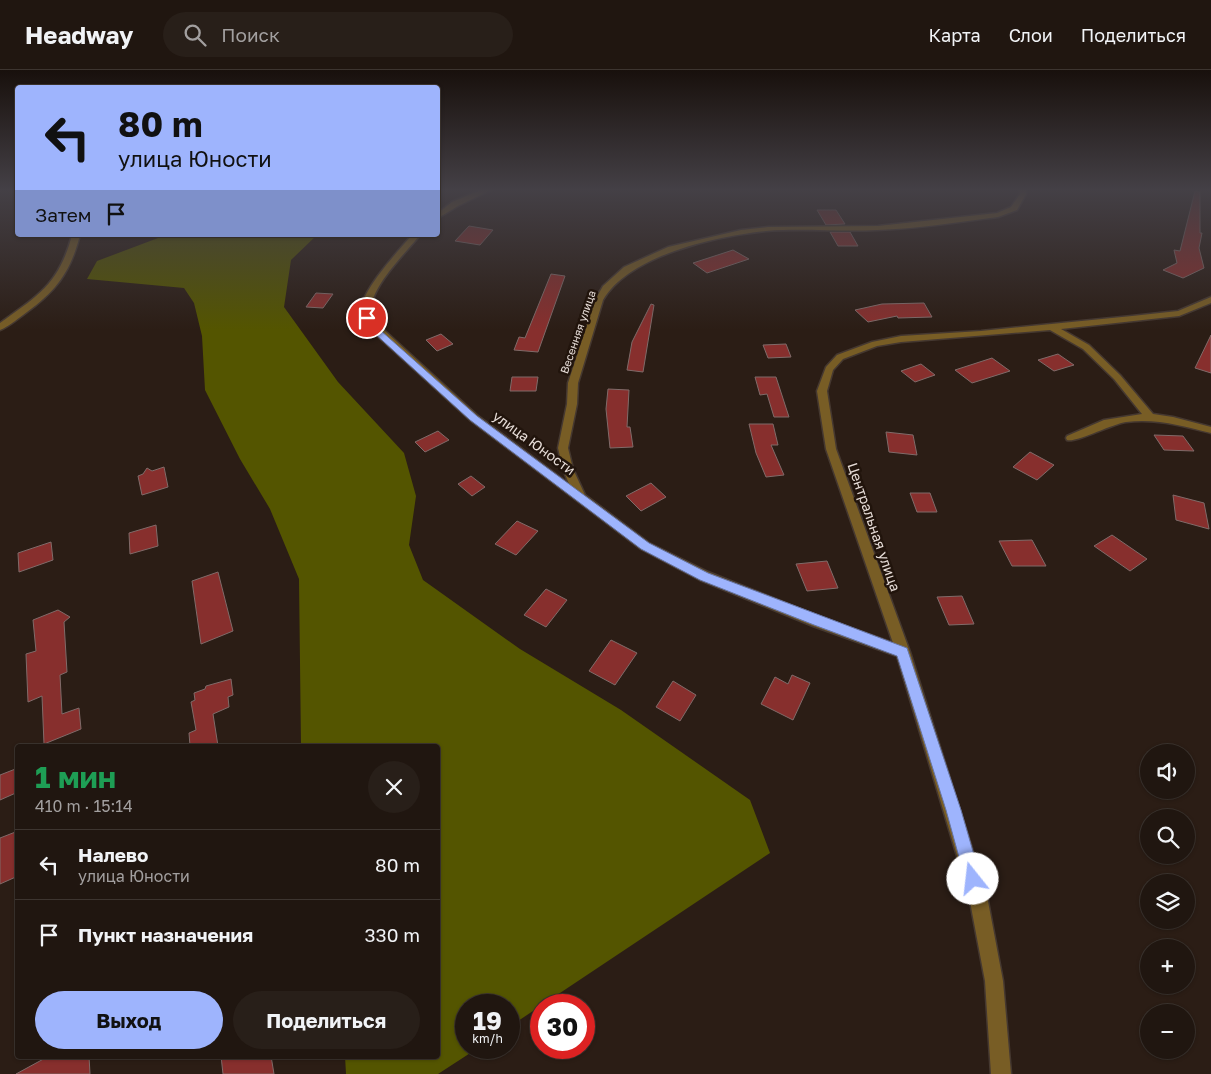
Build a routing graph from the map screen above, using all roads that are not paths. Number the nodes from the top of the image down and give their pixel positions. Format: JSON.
{"nodes":[{"id":1,"x":725,"y":236,"type":"edge"},
{"id":2,"x":75,"y":237,"type":"edge"},
{"id":3,"x":414,"y":237,"type":"edge"},
{"id":4,"x":1211,"y":300,"type":"edge"},
{"id":5,"x":0,"y":327,"type":"edge"},
{"id":6,"x":1051,"y":327,"type":"junction"},
{"id":7,"x":1149,"y":416,"type":"junction"},
{"id":8,"x":1211,"y":430,"type":"edge"},
{"id":9,"x":1071,"y":438,"type":"dead end"},
{"id":10,"x":580,"y":495,"type":"junction"},
{"id":11,"x":902,"y":652,"type":"junction"},
{"id":12,"x":1001,"y":1074,"type":"edge"}],
"edges":[{"from":1,"to":10,"type":"street","name":"Весенняя улица"},
{"from":2,"to":5,"type":"street"},
{"from":3,"to":10,"type":"street","name":"улица Юности"},
{"from":4,"to":6,"type":"street","name":"Центральная улица"},
{"from":6,"to":7,"type":"street"},
{"from":6,"to":11,"type":"street","name":"Центральная улица"},
{"from":7,"to":8,"type":"street"},
{"from":7,"to":9,"type":"street"},
{"from":10,"to":11,"type":"street","name":"улица Юности"},
{"from":11,"to":12,"type":"street","name":"Центральная улица"}]}
